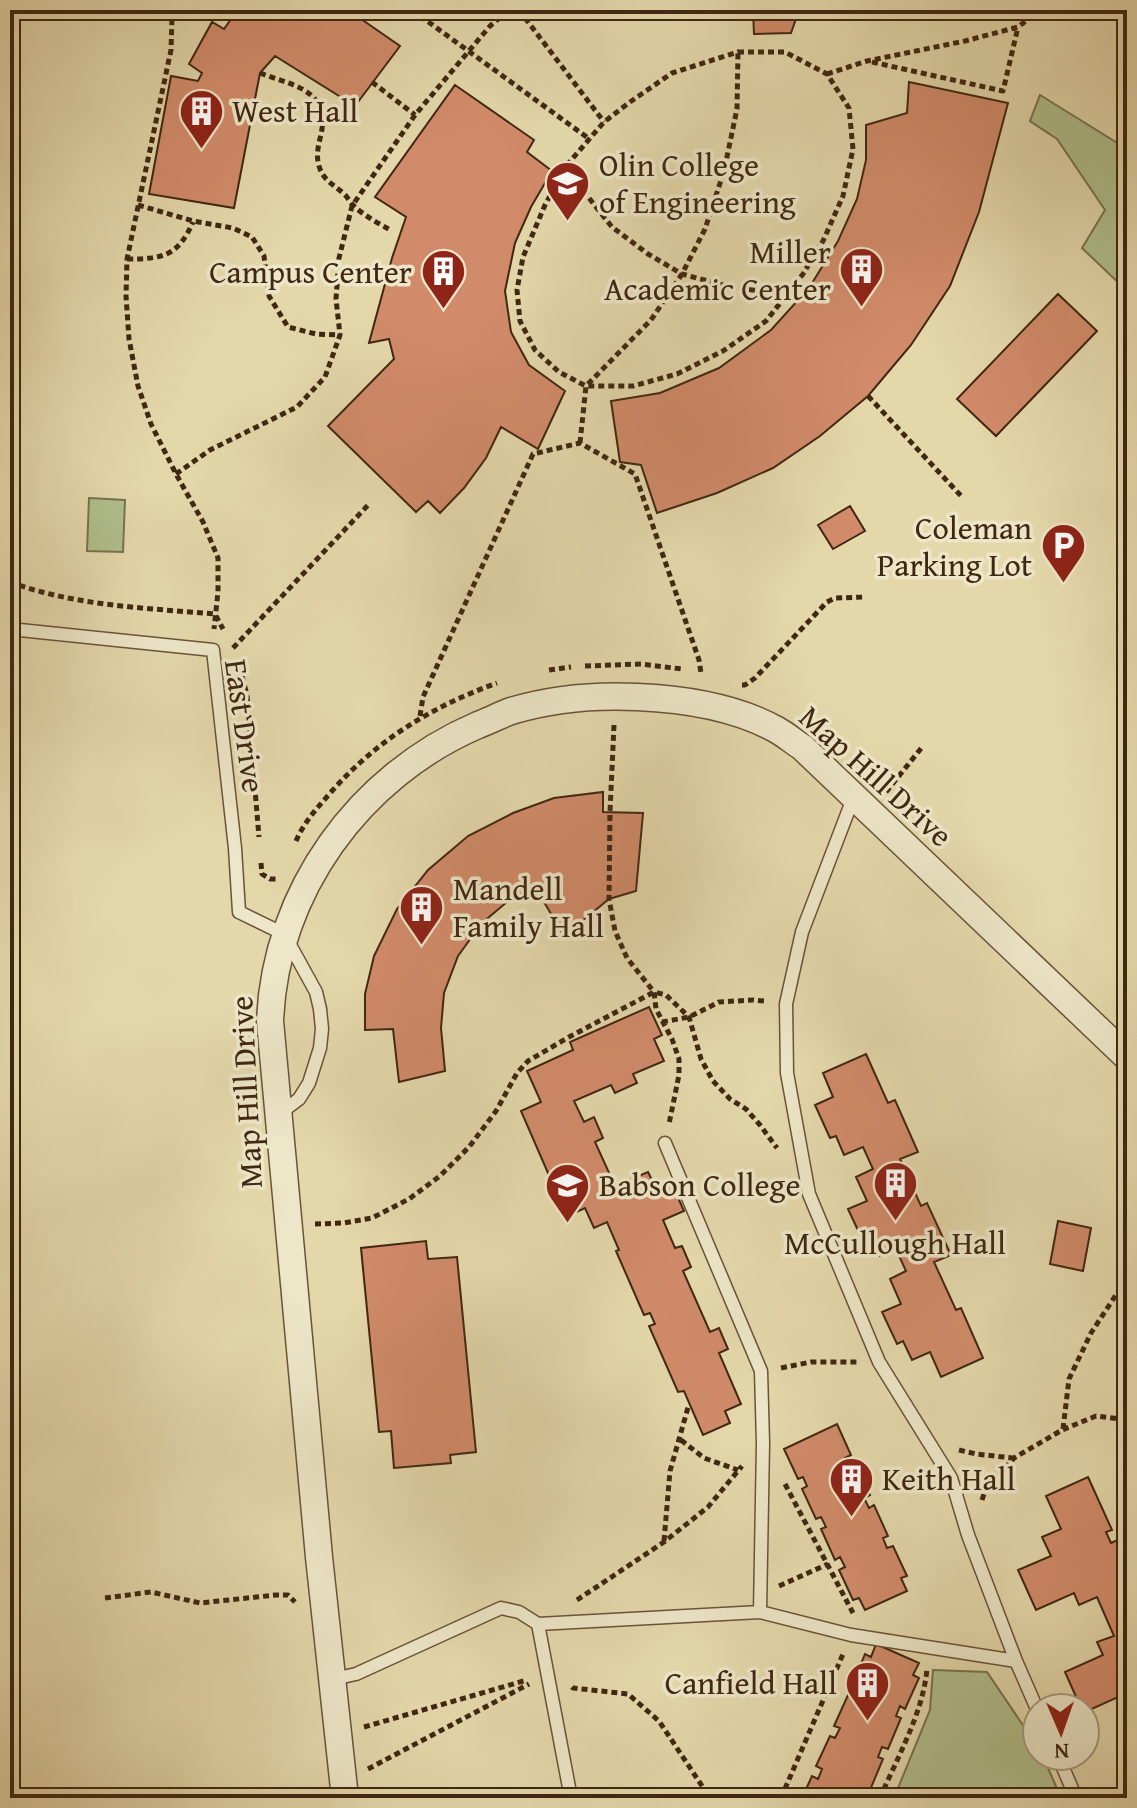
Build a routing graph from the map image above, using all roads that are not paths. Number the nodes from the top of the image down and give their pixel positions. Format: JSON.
{"nodes":[{"id":1,"x":10,"y":629,"type":"edge"},
{"id":2,"x":854,"y":796,"type":"junction"},
{"id":3,"x":284,"y":934,"type":"junction"},
{"id":4,"x":1127,"y":1057,"type":"edge"},
{"id":5,"x":278,"y":1115,"type":"junction"},
{"id":6,"x":665,"y":1143,"type":"road end"},
{"id":7,"x":760,"y":1612,"type":"junction"},
{"id":8,"x":538,"y":1624,"type":"junction"},
{"id":9,"x":1016,"y":1661,"type":"junction"},
{"id":10,"x":344,"y":1677,"type":"junction"},
{"id":11,"x":1030,"y":1692,"type":"edge"},
{"id":12,"x":1065,"y":1772,"type":"edge"},
{"id":13,"x":345,"y":1798,"type":"edge"},
{"id":14,"x":571,"y":1798,"type":"edge"},
{"id":15,"x":1076,"y":1798,"type":"edge"}],
"edges":[{"from":1,"to":3,"type":"lane","name":"East Drive"},
{"from":2,"to":3,"type":"street","name":"Map Hill Drive"},
{"from":2,"to":4,"type":"street","name":"Map Hill Drive"},
{"from":2,"to":9,"type":"lane"},
{"from":3,"to":5,"type":"street","name":"Map Hill Drive"},
{"from":3,"to":5,"type":"lane"},
{"from":5,"to":10,"type":"street","name":"Map Hill Drive"},
{"from":6,"to":7,"type":"lane"},
{"from":7,"to":8,"type":"lane"},
{"from":7,"to":9,"type":"lane"},
{"from":8,"to":10,"type":"lane"},
{"from":8,"to":14,"type":"lane"},
{"from":9,"to":11,"type":"lane"},
{"from":10,"to":13,"type":"street","name":"Map Hill Drive"},
{"from":12,"to":15,"type":"lane"}]}
